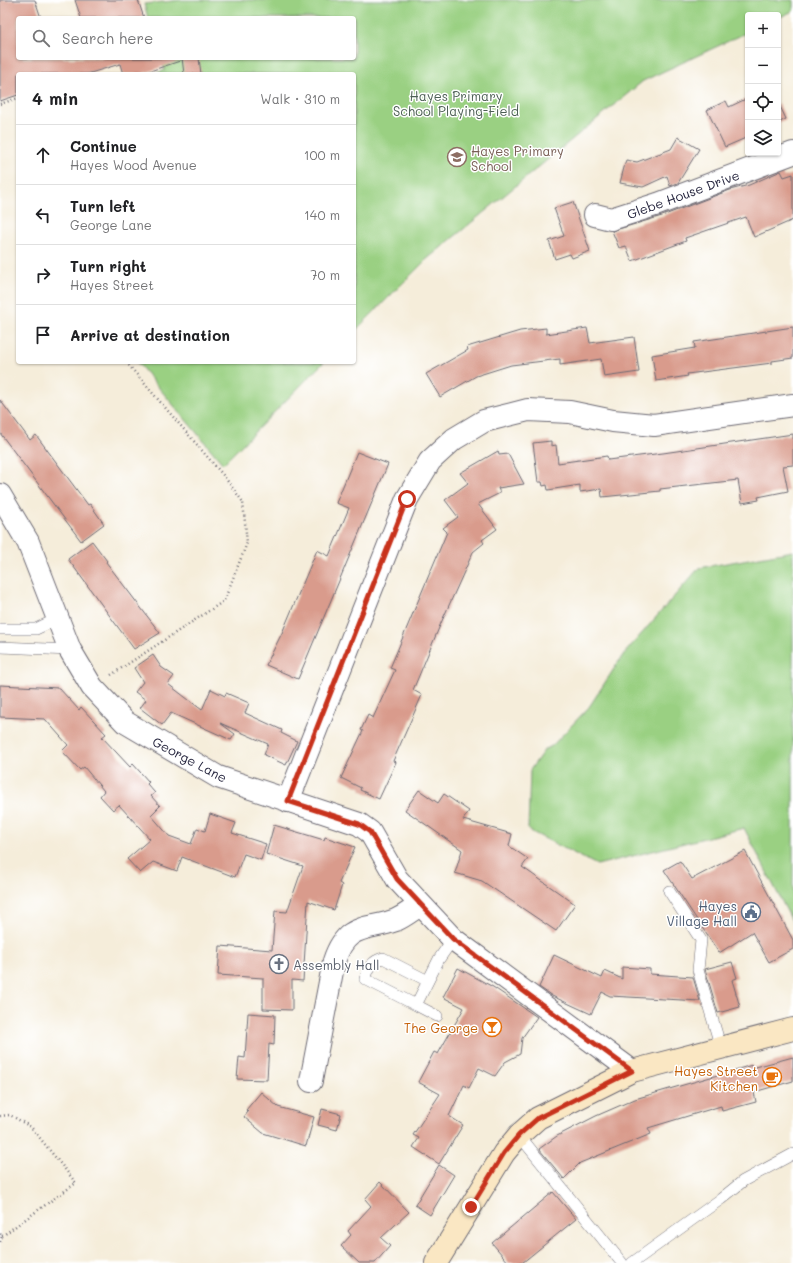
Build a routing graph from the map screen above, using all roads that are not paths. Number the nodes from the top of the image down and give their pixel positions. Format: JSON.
{"nodes":[{"id":1,"x":793,"y":153,"type":"edge"},
{"id":2,"x":595,"y":215,"type":"dead end"},
{"id":3,"x":793,"y":404,"type":"edge"},
{"id":4,"x":0,"y":495,"type":"edge"},
{"id":5,"x":59,"y":618,"type":"junction"},
{"id":6,"x":0,"y":629,"type":"edge"},
{"id":7,"x":0,"y":647,"type":"edge"},
{"id":8,"x":70,"y":650,"type":"junction"},
{"id":9,"x":288,"y":801,"type":"junction"},
{"id":10,"x":669,"y":891,"type":"dead end"},
{"id":11,"x":420,"y":905,"type":"junction"},
{"id":12,"x":453,"y":939,"type":"junction"},
{"id":13,"x":428,"y":981,"type":"junction"},
{"id":14,"x":416,"y":1005,"type":"junction"},
{"id":15,"x":437,"y":1016,"type":"dead end"},
{"id":16,"x":793,"y":1030,"type":"edge"},
{"id":17,"x":721,"y":1048,"type":"junction"},
{"id":18,"x":632,"y":1071,"type":"junction"},
{"id":19,"x":311,"y":1081,"type":"dead end"},
{"id":20,"x":519,"y":1135,"type":"junction"},
{"id":21,"x":793,"y":1154,"type":"edge"},
{"id":22,"x":436,"y":1263,"type":"edge"},
{"id":23,"x":622,"y":1263,"type":"edge"},
{"id":24,"x":632,"y":1263,"type":"edge"}],
"edges":[{"from":1,"to":2,"type":"street","name":"Glebe House Drive"},
{"from":3,"to":9,"type":"street"},
{"from":4,"to":5,"type":"street","name":"George Lane"},
{"from":5,"to":6,"type":"lane"},
{"from":5,"to":8,"type":"street","name":"George Lane"},
{"from":7,"to":8,"type":"lane"},
{"from":8,"to":9,"type":"street","name":"George Lane"},
{"from":9,"to":11,"type":"street","name":"George Lane"},
{"from":10,"to":17,"type":"lane"},
{"from":11,"to":12,"type":"street","name":"George Lane"},
{"from":11,"to":19,"type":"street"},
{"from":12,"to":13,"type":"lane"},
{"from":12,"to":18,"type":"street","name":"George Lane"},
{"from":13,"to":14,"type":"lane"},
{"from":13,"to":14,"type":"lane"},
{"from":14,"to":15,"type":"lane"},
{"from":16,"to":17,"type":"main road"},
{"from":17,"to":18,"type":"main road"},
{"from":18,"to":20,"type":"main road"},
{"from":20,"to":22,"type":"main road"},
{"from":20,"to":23,"type":"lane"},
{"from":21,"to":24,"type":"lane"}]}
